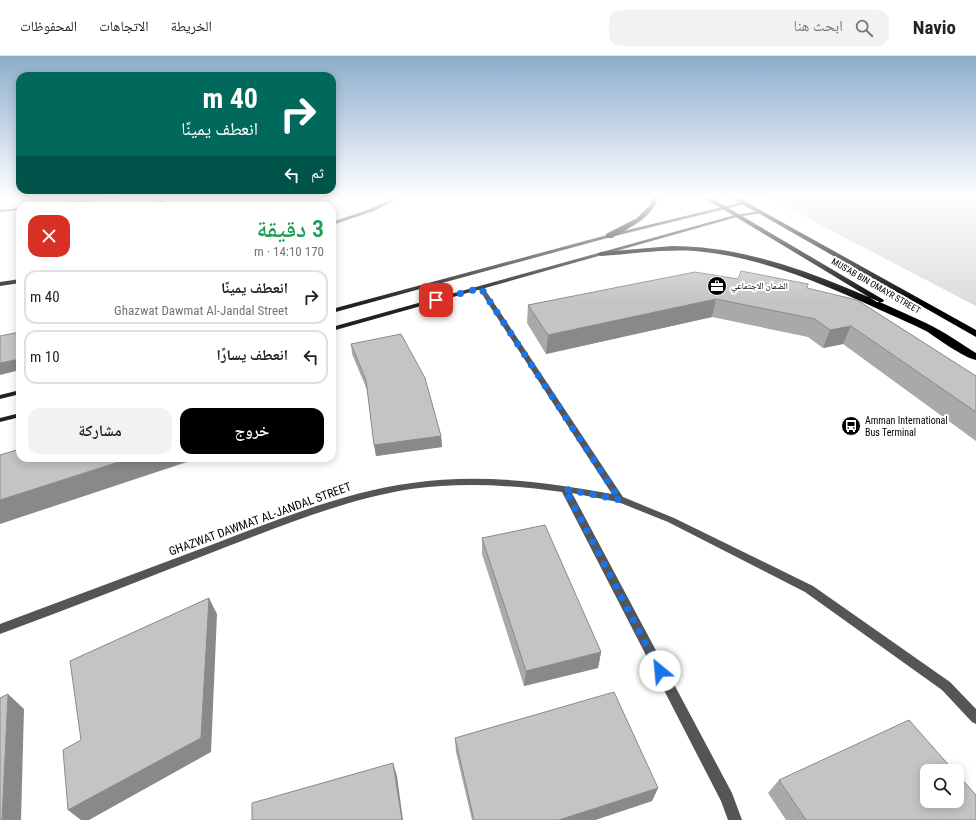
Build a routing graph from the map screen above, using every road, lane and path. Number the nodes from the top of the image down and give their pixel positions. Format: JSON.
{"nodes":[{"id":1,"x":617,"y":232,"type":"edge"},
{"id":2,"x":626,"y":232,"type":"edge"},
{"id":3,"x":681,"y":232,"type":"edge"},
{"id":4,"x":764,"y":232,"type":"edge"},
{"id":5,"x":795,"y":232,"type":"edge"},
{"id":6,"x":609,"y":236,"type":"junction"},
{"id":7,"x":601,"y":254,"type":"junction"},
{"id":8,"x":16,"y":282,"type":"edge"},
{"id":9,"x":0,"y":284,"type":"edge"},
{"id":10,"x":481,"y":288,"type":"junction"},
{"id":11,"x":336,"y":310,"type":"edge"},
{"id":12,"x":336,"y":328,"type":"edge"},
{"id":13,"x":928,"y":328,"type":"junction"},
{"id":14,"x":976,"y":334,"type":"edge"},
{"id":15,"x":976,"y":357,"type":"edge"},
{"id":16,"x":16,"y":393,"type":"edge"},
{"id":17,"x":0,"y":397,"type":"edge"},
{"id":18,"x":16,"y":415,"type":"edge"},
{"id":19,"x":0,"y":420,"type":"edge"},
{"id":20,"x":565,"y":489,"type":"junction"},
{"id":21,"x":620,"y":500,"type":"junction"},
{"id":22,"x":0,"y":629,"type":"edge"},
{"id":23,"x":976,"y":718,"type":"edge"},
{"id":24,"x":735,"y":820,"type":"edge"}],
"edges":[{"from":1,"to":6,"type":"highway"},
{"from":2,"to":6,"type":"street"},
{"from":3,"to":7,"type":"street"},
{"from":4,"to":13,"type":"highway","name":"MUS'AB BIN OMAYR STREET"},
{"from":5,"to":14,"type":"highway","name":"MUS'AB BIN OMAYR STREET"},
{"from":6,"to":11,"type":"street"},
{"from":7,"to":10,"type":"street"},
{"from":7,"to":13,"type":"highway"},
{"from":8,"to":9,"type":"street"},
{"from":10,"to":12,"type":"street"},
{"from":10,"to":21,"type":"street"},
{"from":13,"to":15,"type":"highway","name":"MUS'AB BIN OMAYR STREET"},
{"from":16,"to":17,"type":"street"},
{"from":18,"to":19,"type":"street"},
{"from":20,"to":21,"type":"street","name":"GHAZWAT DAWMAT AL-JANDAL STREET"},
{"from":20,"to":22,"type":"street","name":"GHAZWAT DAWMAT AL-JANDAL STREET"},
{"from":20,"to":24,"type":"street"},
{"from":21,"to":23,"type":"street","name":"GHAZWAT DAWMAT AL-JANDAL STREET"}]}
